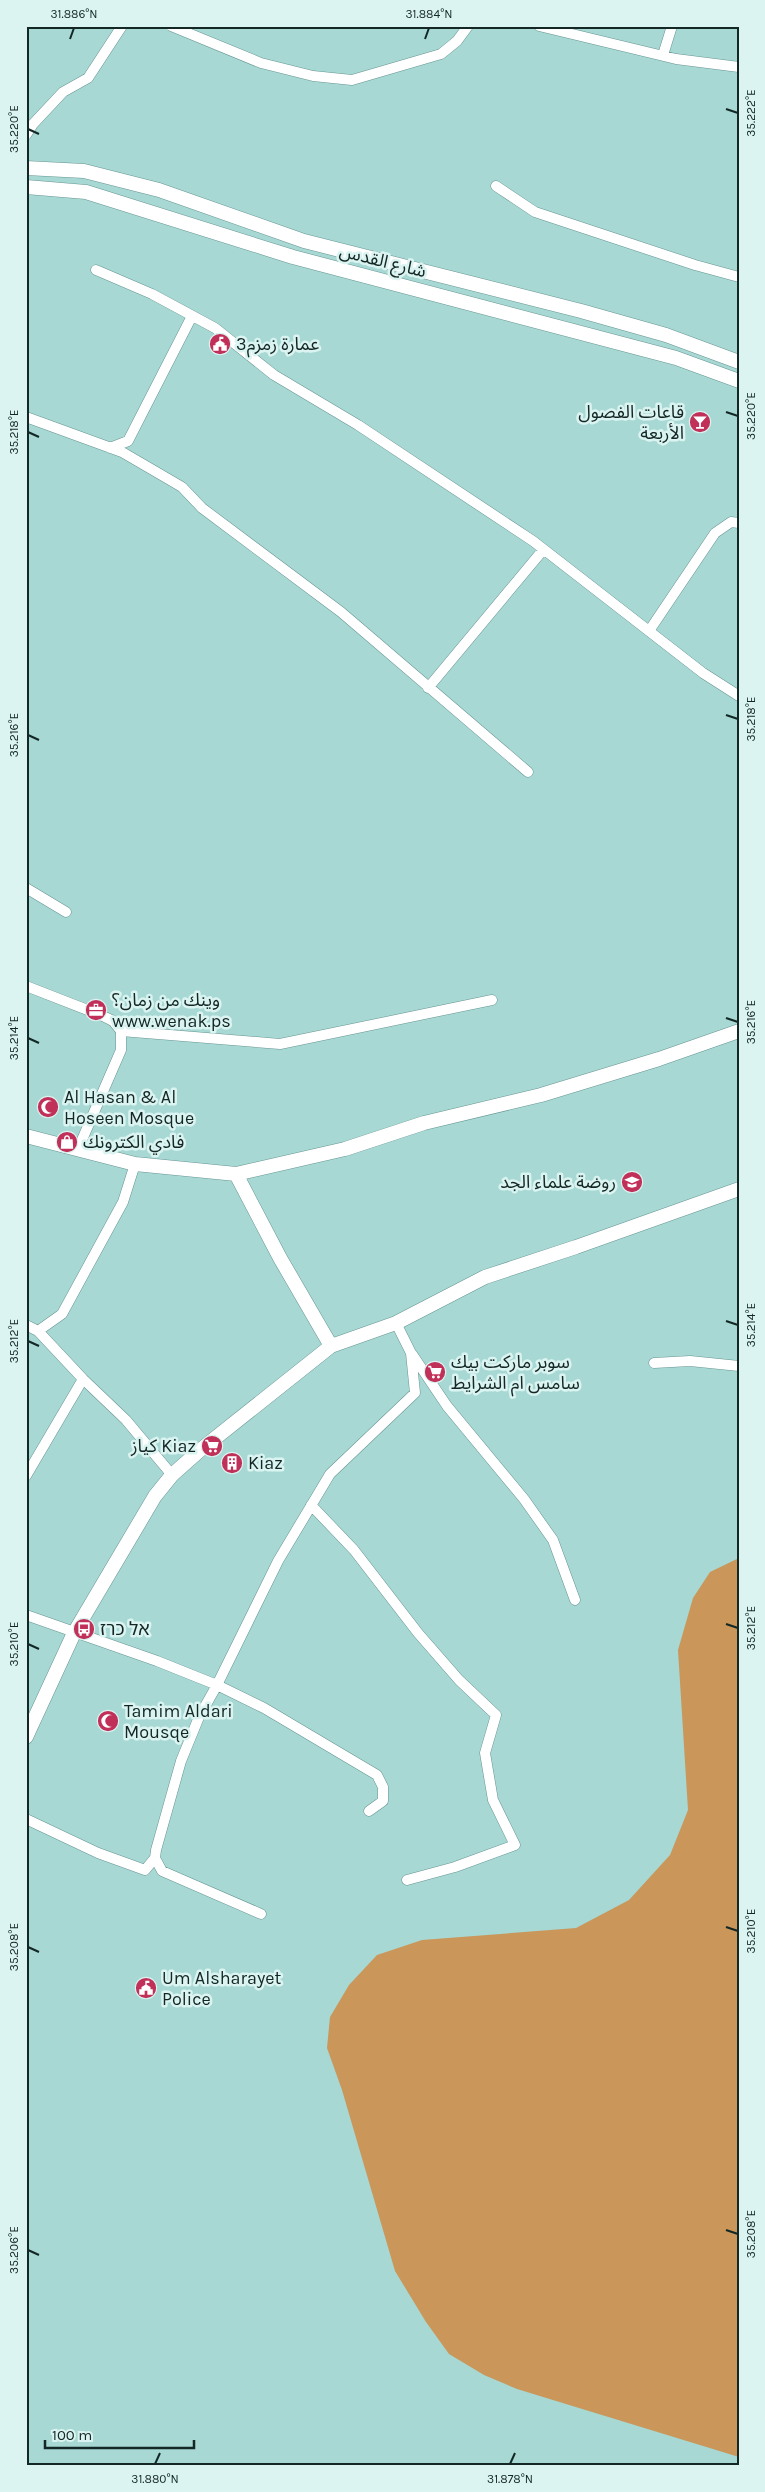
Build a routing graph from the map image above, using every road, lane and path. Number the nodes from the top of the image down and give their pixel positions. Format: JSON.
{"nodes":[{"id":1,"x":122,"y":26,"type":"edge"},
{"id":2,"x":171,"y":26,"type":"edge"},
{"id":3,"x":468,"y":26,"type":"edge"},
{"id":4,"x":539,"y":26,"type":"edge"},
{"id":5,"x":672,"y":26,"type":"edge"},
{"id":6,"x":663,"y":55,"type":"junction"},
{"id":7,"x":739,"y":67,"type":"edge"},
{"id":8,"x":26,"y":136,"type":"edge"},
{"id":9,"x":26,"y":168,"type":"edge"},
{"id":10,"x":496,"y":186,"type":"dead end"},
{"id":11,"x":26,"y":187,"type":"edge"},
{"id":12,"x":304,"y":241,"type":"junction"},
{"id":13,"x":293,"y":257,"type":"junction"},
{"id":14,"x":96,"y":270,"type":"dead end"},
{"id":15,"x":739,"y":277,"type":"edge"},
{"id":16,"x":192,"y":316,"type":"junction"},
{"id":17,"x":739,"y":362,"type":"edge"},
{"id":18,"x":739,"y":381,"type":"edge"},
{"id":19,"x":26,"y":417,"type":"edge"},
{"id":20,"x":110,"y":448,"type":"junction"},
{"id":21,"x":739,"y":523,"type":"edge"},
{"id":22,"x":543,"y":550,"type":"junction"},
{"id":23,"x":649,"y":631,"type":"junction"},
{"id":24,"x":428,"y":688,"type":"junction"},
{"id":25,"x":739,"y":696,"type":"edge"},
{"id":26,"x":528,"y":772,"type":"dead end"},
{"id":27,"x":26,"y":888,"type":"edge"},
{"id":28,"x":66,"y":912,"type":"dead end"},
{"id":29,"x":26,"y":986,"type":"edge"},
{"id":30,"x":492,"y":1000,"type":"dead end"},
{"id":31,"x":121,"y":1031,"type":"junction"},
{"id":32,"x":739,"y":1031,"type":"edge"},
{"id":33,"x":26,"y":1136,"type":"edge"},
{"id":34,"x":78,"y":1150,"type":"junction"},
{"id":35,"x":135,"y":1164,"type":"junction"},
{"id":36,"x":236,"y":1174,"type":"junction"},
{"id":37,"x":739,"y":1189,"type":"edge"},
{"id":38,"x":396,"y":1323,"type":"junction"},
{"id":39,"x":26,"y":1325,"type":"edge"},
{"id":40,"x":38,"y":1331,"type":"junction"},
{"id":41,"x":331,"y":1346,"type":"junction"},
{"id":42,"x":411,"y":1353,"type":"junction"},
{"id":43,"x":654,"y":1362,"type":"dead end"},
{"id":44,"x":739,"y":1366,"type":"edge"},
{"id":45,"x":83,"y":1379,"type":"junction"},
{"id":46,"x":172,"y":1475,"type":"junction"},
{"id":47,"x":26,"y":1476,"type":"edge"},
{"id":48,"x":311,"y":1505,"type":"junction"},
{"id":49,"x":575,"y":1600,"type":"dead end"},
{"id":50,"x":26,"y":1614,"type":"edge"},
{"id":51,"x":74,"y":1633,"type":"junction"},
{"id":52,"x":216,"y":1685,"type":"junction"},
{"id":53,"x":26,"y":1737,"type":"edge"},
{"id":54,"x":369,"y":1811,"type":"dead end"},
{"id":55,"x":26,"y":1819,"type":"edge"},
{"id":56,"x":155,"y":1858,"type":"junction"},
{"id":57,"x":408,"y":1880,"type":"dead end"},
{"id":58,"x":261,"y":1914,"type":"dead end"}],
"edges":[{"from":1,"to":8,"type":"street"},
{"from":2,"to":3,"type":"street"},
{"from":4,"to":6,"type":"street"},
{"from":5,"to":6,"type":"street"},
{"from":6,"to":7,"type":"street"},
{"from":9,"to":12,"type":"street","name":"شارع القدس"},
{"from":10,"to":15,"type":"street"},
{"from":11,"to":13,"type":"street","name":"شارع القدس"},
{"from":12,"to":13,"type":"street"},
{"from":12,"to":17,"type":"street","name":"شارع القدس"},
{"from":13,"to":18,"type":"street","name":"شارع القدس"},
{"from":14,"to":16,"type":"street"},
{"from":16,"to":20,"type":"street"},
{"from":16,"to":22,"type":"street"},
{"from":19,"to":20,"type":"street"},
{"from":20,"to":24,"type":"street"},
{"from":21,"to":23,"type":"street"},
{"from":22,"to":23,"type":"street"},
{"from":22,"to":24,"type":"street"},
{"from":23,"to":25,"type":"street"},
{"from":24,"to":26,"type":"street"},
{"from":27,"to":28,"type":"street"},
{"from":29,"to":31,"type":"street"},
{"from":30,"to":31,"type":"street"},
{"from":31,"to":34,"type":"street"},
{"from":32,"to":36,"type":"street"},
{"from":33,"to":34,"type":"street"},
{"from":34,"to":35,"type":"street"},
{"from":35,"to":36,"type":"street"},
{"from":35,"to":40,"type":"street"},
{"from":36,"to":41,"type":"street"},
{"from":37,"to":38,"type":"street"},
{"from":38,"to":41,"type":"street"},
{"from":38,"to":42,"type":"street"},
{"from":39,"to":40,"type":"street"},
{"from":40,"to":45,"type":"street"},
{"from":41,"to":46,"type":"street"},
{"from":42,"to":48,"type":"street"},
{"from":42,"to":49,"type":"street"},
{"from":43,"to":44,"type":"street"},
{"from":45,"to":46,"type":"street"},
{"from":45,"to":47,"type":"street"},
{"from":46,"to":51,"type":"street"},
{"from":48,"to":52,"type":"street"},
{"from":48,"to":57,"type":"street"},
{"from":50,"to":51,"type":"street"},
{"from":51,"to":52,"type":"street"},
{"from":51,"to":53,"type":"street"},
{"from":52,"to":54,"type":"street"},
{"from":52,"to":56,"type":"street"},
{"from":55,"to":56,"type":"street"},
{"from":56,"to":58,"type":"street"}]}
